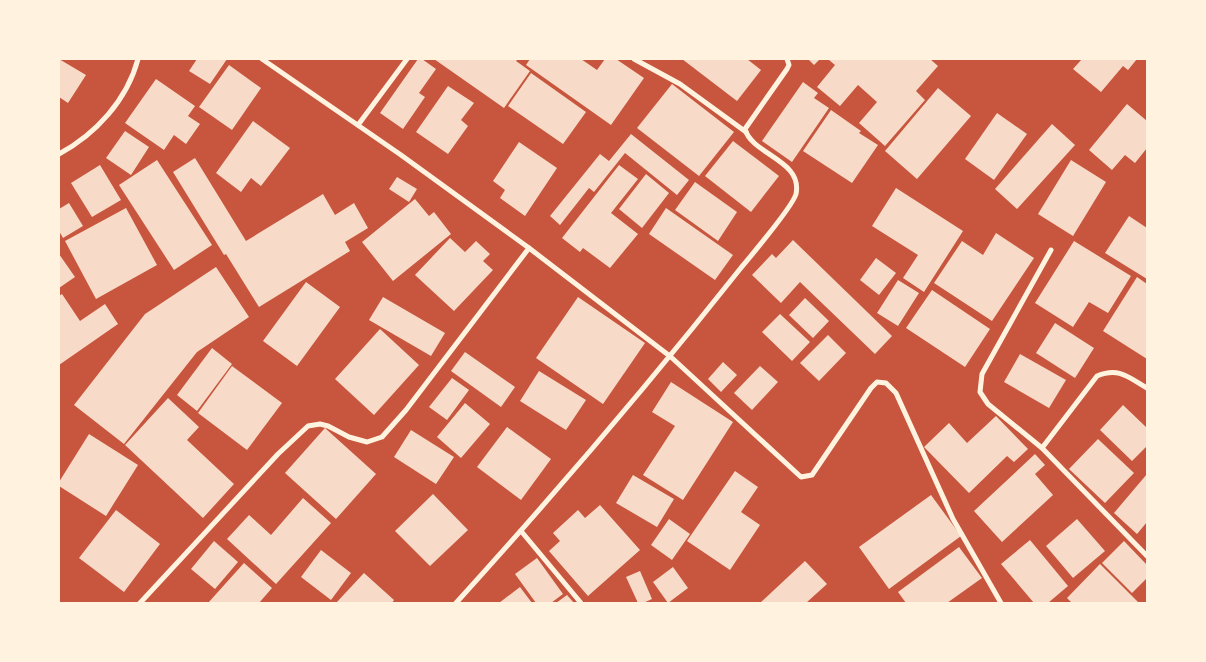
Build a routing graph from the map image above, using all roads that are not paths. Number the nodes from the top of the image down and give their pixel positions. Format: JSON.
{"nodes":[{"id":1,"x":138,"y":59,"type":"edge"},
{"id":2,"x":262,"y":59,"type":"edge"},
{"id":3,"x":406,"y":59,"type":"edge"},
{"id":4,"x":634,"y":59,"type":"edge"},
{"id":5,"x":787,"y":59,"type":"edge"},
{"id":6,"x":358,"y":125,"type":"junction"},
{"id":7,"x":746,"y":132,"type":"junction"},
{"id":8,"x":59,"y":154,"type":"edge"},
{"id":9,"x":529,"y":248,"type":"junction"},
{"id":10,"x":1051,"y":250,"type":"dead end"},
{"id":11,"x":671,"y":357,"type":"junction"},
{"id":12,"x":1147,"y":388,"type":"edge"},
{"id":13,"x":1042,"y":448,"type":"junction"},
{"id":14,"x":521,"y":531,"type":"junction"},
{"id":15,"x":1147,"y":556,"type":"edge"},
{"id":16,"x":140,"y":603,"type":"edge"},
{"id":17,"x":456,"y":603,"type":"edge"},
{"id":18,"x":580,"y":603,"type":"edge"},
{"id":19,"x":1001,"y":603,"type":"edge"}],
"edges":[{"from":1,"to":8,"type":"street"},
{"from":2,"to":6,"type":"street"},
{"from":3,"to":6,"type":"street"},
{"from":4,"to":7,"type":"street"},
{"from":5,"to":7,"type":"street"},
{"from":6,"to":9,"type":"street"},
{"from":7,"to":11,"type":"street"},
{"from":9,"to":11,"type":"street"},
{"from":9,"to":16,"type":"street"},
{"from":10,"to":13,"type":"street"},
{"from":11,"to":14,"type":"street"},
{"from":11,"to":19,"type":"street"},
{"from":12,"to":13,"type":"street"},
{"from":13,"to":15,"type":"street"},
{"from":14,"to":17,"type":"street"},
{"from":14,"to":18,"type":"street"}]}
